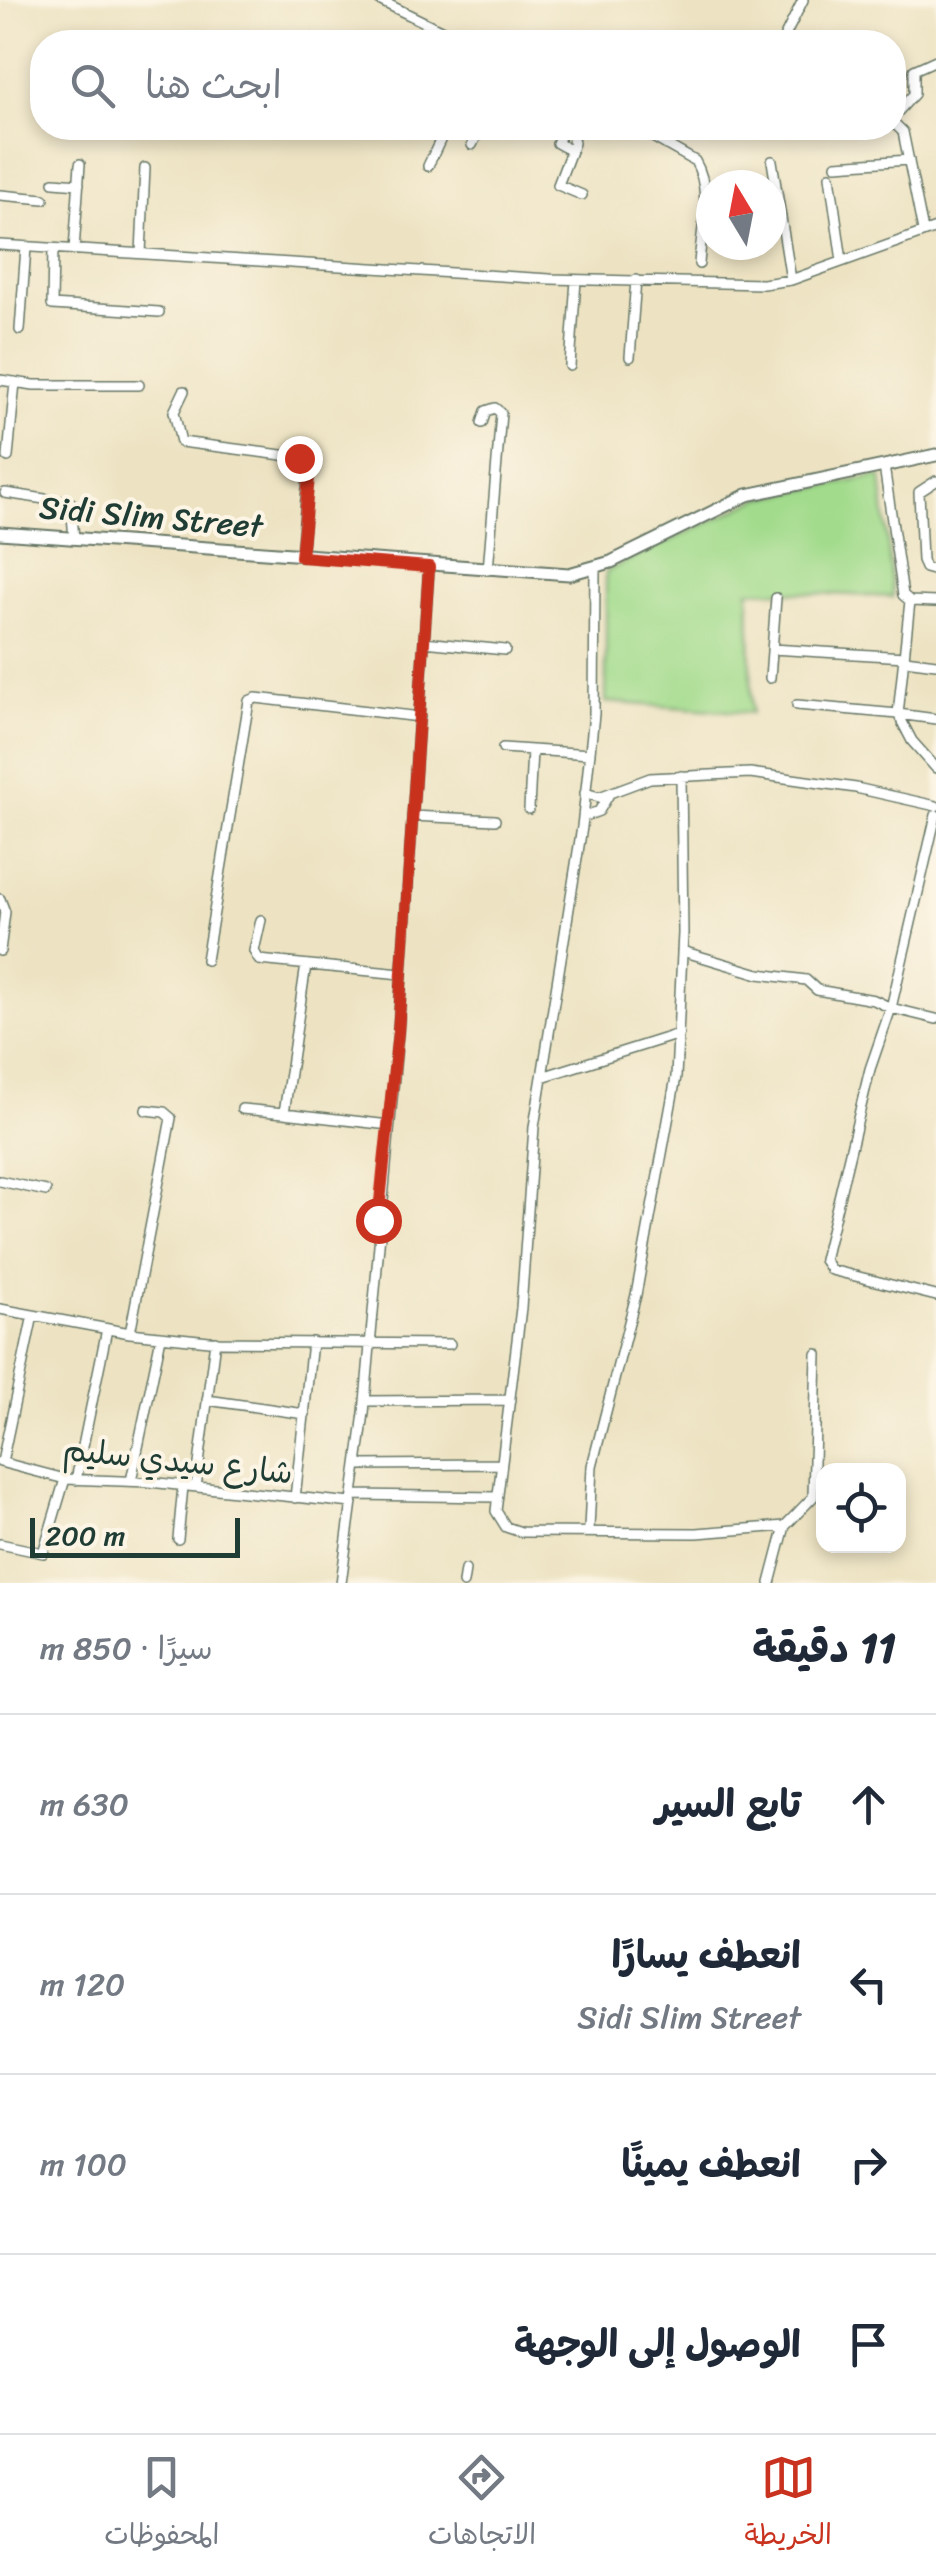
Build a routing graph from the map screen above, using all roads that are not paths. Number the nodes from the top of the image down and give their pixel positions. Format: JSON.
{"nodes":[{"id":1,"x":379,"y":0,"type":"edge"},
{"id":2,"x":803,"y":0,"type":"edge"},
{"id":3,"x":441,"y":30,"type":"edge"},
{"id":4,"x":788,"y":30,"type":"edge"},
{"id":5,"x":936,"y":60,"type":"edge"},
{"id":6,"x":906,"y":104,"type":"edge"},
{"id":7,"x":440,"y":140,"type":"edge"},
{"id":8,"x":475,"y":140,"type":"edge"},
{"id":9,"x":556,"y":140,"type":"edge"},
{"id":10,"x":659,"y":140,"type":"edge"},
{"id":11,"x":905,"y":140,"type":"edge"},
{"id":12,"x":472,"y":145,"type":"dead end"},
{"id":13,"x":909,"y":160,"type":"junction"},
{"id":14,"x":772,"y":162,"type":"dead end"},
{"id":15,"x":80,"y":164,"type":"dead end"},
{"id":16,"x":428,"y":166,"type":"dead end"},
{"id":17,"x":836,"y":166,"type":"dead end"},
{"id":18,"x":145,"y":168,"type":"dead end"},
{"id":19,"x":830,"y":176,"type":"dead end"},
{"id":20,"x":54,"y":182,"type":"dead end"},
{"id":21,"x":79,"y":184,"type":"junction"},
{"id":22,"x":0,"y":195,"type":"edge"},
{"id":23,"x":582,"y":195,"type":"dead end"},
{"id":24,"x":44,"y":199,"type":"dead end"},
{"id":25,"x":936,"y":228,"type":"edge"},
{"id":26,"x":923,"y":231,"type":"junction"},
{"id":27,"x":0,"y":246,"type":"edge"},
{"id":28,"x":26,"y":247,"type":"junction"},
{"id":29,"x":53,"y":249,"type":"junction"},
{"id":30,"x":74,"y":250,"type":"junction"},
{"id":31,"x":141,"y":254,"type":"junction"},
{"id":32,"x":842,"y":261,"type":"junction"},
{"id":33,"x":699,"y":264,"type":"dead end"},
{"id":34,"x":576,"y":280,"type":"junction"},
{"id":35,"x":636,"y":280,"type":"junction"},
{"id":36,"x":791,"y":280,"type":"junction"},
{"id":37,"x":159,"y":312,"type":"dead end"},
{"id":38,"x":20,"y":330,"type":"dead end"},
{"id":39,"x":630,"y":357,"type":"dead end"},
{"id":40,"x":570,"y":366,"type":"dead end"},
{"id":41,"x":0,"y":380,"type":"edge"},
{"id":42,"x":16,"y":382,"type":"junction"},
{"id":43,"x":139,"y":385,"type":"dead end"},
{"id":44,"x":184,"y":391,"type":"dead end"},
{"id":45,"x":482,"y":422,"type":"dead end"},
{"id":46,"x":936,"y":454,"type":"edge"},
{"id":47,"x":8,"y":458,"type":"dead end"},
{"id":48,"x":884,"y":466,"type":"junction"},
{"id":49,"x":936,"y":480,"type":"edge"},
{"id":50,"x":6,"y":493,"type":"dead end"},
{"id":51,"x":0,"y":533,"type":"edge"},
{"id":52,"x":74,"y":539,"type":"junction"},
{"id":53,"x":922,"y":553,"type":"junction"},
{"id":54,"x":936,"y":554,"type":"edge"},
{"id":55,"x":301,"y":557,"type":"junction"},
{"id":56,"x":429,"y":567,"type":"junction"},
{"id":57,"x":594,"y":568,"type":"junction"},
{"id":58,"x":488,"y":570,"type":"junction"},
{"id":59,"x":936,"y":572,"type":"edge"},
{"id":60,"x":776,"y":598,"type":"dead end"},
{"id":61,"x":910,"y":601,"type":"junction"},
{"id":62,"x":936,"y":602,"type":"edge"},
{"id":63,"x":424,"y":642,"type":"junction"},
{"id":64,"x":772,"y":649,"type":"junction"},
{"id":65,"x":505,"y":650,"type":"dead end"},
{"id":66,"x":905,"y":659,"type":"junction"},
{"id":67,"x":936,"y":664,"type":"edge"},
{"id":68,"x":770,"y":678,"type":"dead end"},
{"id":69,"x":796,"y":705,"type":"dead end"},
{"id":70,"x":898,"y":714,"type":"junction"},
{"id":71,"x":420,"y":716,"type":"junction"},
{"id":72,"x":936,"y":719,"type":"edge"},
{"id":73,"x":503,"y":748,"type":"dead end"},
{"id":74,"x":532,"y":750,"type":"junction"},
{"id":75,"x":590,"y":754,"type":"junction"},
{"id":76,"x":936,"y":768,"type":"edge"},
{"id":77,"x":681,"y":776,"type":"junction"},
{"id":78,"x":585,"y":793,"type":"junction"},
{"id":79,"x":608,"y":796,"type":"junction"},
{"id":80,"x":936,"y":806,"type":"edge"},
{"id":81,"x":529,"y":809,"type":"dead end"},
{"id":82,"x":936,"y":815,"type":"edge"},
{"id":83,"x":412,"y":816,"type":"junction"},
{"id":84,"x":583,"y":818,"type":"junction"},
{"id":85,"x":495,"y":820,"type":"dead end"},
{"id":86,"x":0,"y":899,"type":"edge"},
{"id":87,"x":261,"y":920,"type":"dead end"},
{"id":88,"x":682,"y":951,"type":"junction"},
{"id":89,"x":0,"y":952,"type":"edge"},
{"id":90,"x":206,"y":960,"type":"dead end"},
{"id":91,"x":306,"y":965,"type":"junction"},
{"id":92,"x":401,"y":974,"type":"junction"},
{"id":93,"x":891,"y":1008,"type":"junction"},
{"id":94,"x":936,"y":1019,"type":"edge"},
{"id":95,"x":680,"y":1034,"type":"junction"},
{"id":96,"x":542,"y":1077,"type":"junction"},
{"id":97,"x":242,"y":1108,"type":"dead end"},
{"id":98,"x":146,"y":1110,"type":"dead end"},
{"id":99,"x":284,"y":1113,"type":"junction"},
{"id":100,"x":389,"y":1125,"type":"junction"},
{"id":101,"x":0,"y":1181,"type":"edge"},
{"id":102,"x":46,"y":1191,"type":"dead end"},
{"id":103,"x":936,"y":1296,"type":"edge"},
{"id":104,"x":0,"y":1309,"type":"edge"},
{"id":105,"x":33,"y":1316,"type":"junction"},
{"id":106,"x":108,"y":1329,"type":"junction"},
{"id":107,"x":130,"y":1334,"type":"junction"},
{"id":108,"x":161,"y":1336,"type":"junction"},
{"id":109,"x":215,"y":1342,"type":"junction"},
{"id":110,"x":312,"y":1342,"type":"junction"},
{"id":111,"x":368,"y":1343,"type":"junction"},
{"id":112,"x":450,"y":1344,"type":"dead end"},
{"id":113,"x":817,"y":1354,"type":"dead end"},
{"id":114,"x":207,"y":1400,"type":"junction"},
{"id":115,"x":510,"y":1400,"type":"junction"},
{"id":116,"x":364,"y":1401,"type":"junction"},
{"id":117,"x":305,"y":1414,"type":"junction"},
{"id":118,"x":1,"y":1462,"type":"edge"},
{"id":119,"x":500,"y":1464,"type":"junction"},
{"id":120,"x":357,"y":1465,"type":"junction"},
{"id":121,"x":70,"y":1479,"type":"junction"},
{"id":122,"x":131,"y":1481,"type":"junction"},
{"id":123,"x":183,"y":1486,"type":"junction"},
{"id":124,"x":196,"y":1487,"type":"junction"},
{"id":125,"x":496,"y":1497,"type":"junction"},
{"id":126,"x":295,"y":1498,"type":"junction"},
{"id":127,"x":353,"y":1499,"type":"junction"},
{"id":128,"x":784,"y":1526,"type":"junction"},
{"id":129,"x":589,"y":1530,"type":"junction"},
{"id":130,"x":178,"y":1538,"type":"dead end"},
{"id":131,"x":0,"y":1544,"type":"edge"},
{"id":132,"x":466,"y":1570,"type":"dead end"},
{"id":133,"x":342,"y":1583,"type":"edge"},
{"id":134,"x":464,"y":1583,"type":"edge"},
{"id":135,"x":770,"y":1583,"type":"edge"}],
"edges":[{"from":1,"to":3,"type":"street"},
{"from":2,"to":4,"type":"street"},
{"from":5,"to":6,"type":"street"},
{"from":7,"to":16,"type":"street"},
{"from":8,"to":12,"type":"street"},
{"from":9,"to":23,"type":"street"},
{"from":10,"to":33,"type":"street"},
{"from":11,"to":13,"type":"street"},
{"from":13,"to":17,"type":"street"},
{"from":13,"to":26,"type":"street"},
{"from":14,"to":36,"type":"street"},
{"from":15,"to":21,"type":"street"},
{"from":18,"to":31,"type":"street"},
{"from":19,"to":32,"type":"street"},
{"from":20,"to":21,"type":"street"},
{"from":21,"to":30,"type":"street"},
{"from":22,"to":24,"type":"street"},
{"from":25,"to":26,"type":"street"},
{"from":26,"to":32,"type":"street"},
{"from":27,"to":28,"type":"street"},
{"from":28,"to":29,"type":"street"},
{"from":28,"to":38,"type":"street"},
{"from":29,"to":30,"type":"street"},
{"from":29,"to":37,"type":"street"},
{"from":30,"to":31,"type":"street"},
{"from":31,"to":34,"type":"street"},
{"from":32,"to":36,"type":"street"},
{"from":34,"to":35,"type":"street"},
{"from":34,"to":40,"type":"street"},
{"from":35,"to":36,"type":"street"},
{"from":35,"to":39,"type":"street"},
{"from":41,"to":42,"type":"street"},
{"from":42,"to":43,"type":"street"},
{"from":42,"to":47,"type":"street"},
{"from":44,"to":55,"type":"street"},
{"from":45,"to":58,"type":"street"},
{"from":46,"to":48,"type":"main road","name":"Sidi Slim Street"},
{"from":48,"to":57,"type":"main road","name":"Sidi Slim Street"},
{"from":48,"to":61,"type":"street"},
{"from":49,"to":53,"type":"street"},
{"from":50,"to":52,"type":"street"},
{"from":51,"to":52,"type":"main road","name":"Sidi Slim Street"},
{"from":52,"to":55,"type":"main road","name":"Sidi Slim Street"},
{"from":53,"to":54,"type":"street"},
{"from":53,"to":59,"type":"street"},
{"from":55,"to":56,"type":"main road","name":"Sidi Slim Street"},
{"from":56,"to":58,"type":"main road","name":"Sidi Slim Street"},
{"from":56,"to":63,"type":"street"},
{"from":57,"to":58,"type":"main road","name":"Sidi Slim Street"},
{"from":57,"to":75,"type":"street"},
{"from":60,"to":64,"type":"street"},
{"from":61,"to":62,"type":"street"},
{"from":61,"to":66,"type":"street"},
{"from":63,"to":65,"type":"street"},
{"from":63,"to":71,"type":"street"},
{"from":64,"to":66,"type":"street"},
{"from":64,"to":68,"type":"street"},
{"from":66,"to":67,"type":"street"},
{"from":66,"to":70,"type":"street"},
{"from":69,"to":70,"type":"street"},
{"from":70,"to":72,"type":"street"},
{"from":70,"to":76,"type":"street"},
{"from":71,"to":83,"type":"street"},
{"from":71,"to":90,"type":"street"},
{"from":73,"to":74,"type":"street"},
{"from":74,"to":75,"type":"street"},
{"from":74,"to":81,"type":"street"},
{"from":75,"to":78,"type":"street"},
{"from":77,"to":79,"type":"street"},
{"from":77,"to":80,"type":"street"},
{"from":77,"to":88,"type":"street"},
{"from":78,"to":79,"type":"street"},
{"from":78,"to":84,"type":"street"},
{"from":79,"to":84,"type":"street"},
{"from":82,"to":93,"type":"street"},
{"from":83,"to":85,"type":"street"},
{"from":83,"to":92,"type":"street"},
{"from":84,"to":96,"type":"street"},
{"from":86,"to":89,"type":"street"},
{"from":87,"to":91,"type":"street"},
{"from":88,"to":93,"type":"street"},
{"from":88,"to":95,"type":"street"},
{"from":91,"to":92,"type":"street"},
{"from":91,"to":99,"type":"street"},
{"from":92,"to":100,"type":"street"},
{"from":93,"to":94,"type":"street"},
{"from":93,"to":103,"type":"street"},
{"from":95,"to":96,"type":"street"},
{"from":95,"to":129,"type":"street"},
{"from":96,"to":115,"type":"street"},
{"from":97,"to":99,"type":"street"},
{"from":98,"to":107,"type":"street"},
{"from":99,"to":100,"type":"street"},
{"from":100,"to":111,"type":"street"},
{"from":101,"to":102,"type":"street"},
{"from":104,"to":105,"type":"street"},
{"from":105,"to":106,"type":"street"},
{"from":105,"to":118,"type":"street"},
{"from":106,"to":107,"type":"street"},
{"from":106,"to":121,"type":"street"},
{"from":107,"to":108,"type":"street"},
{"from":108,"to":109,"type":"street"},
{"from":108,"to":122,"type":"street"},
{"from":109,"to":110,"type":"street"},
{"from":109,"to":114,"type":"street"},
{"from":110,"to":111,"type":"street"},
{"from":110,"to":117,"type":"street"},
{"from":111,"to":112,"type":"street"},
{"from":111,"to":116,"type":"street"},
{"from":113,"to":128,"type":"street"},
{"from":114,"to":117,"type":"street"},
{"from":114,"to":124,"type":"street"},
{"from":115,"to":116,"type":"street"},
{"from":115,"to":119,"type":"street"},
{"from":116,"to":120,"type":"street"},
{"from":117,"to":126,"type":"street"},
{"from":118,"to":121,"type":"street","name":"شارع سيدي سليم"},
{"from":119,"to":120,"type":"street"},
{"from":119,"to":125,"type":"street"},
{"from":120,"to":127,"type":"street"},
{"from":121,"to":122,"type":"street","name":"شارع سيدي سليم"},
{"from":121,"to":131,"type":"street"},
{"from":122,"to":123,"type":"street","name":"شارع سيدي سليم"},
{"from":123,"to":124,"type":"street","name":"شارع سيدي سليم"},
{"from":123,"to":130,"type":"street"},
{"from":124,"to":126,"type":"street","name":"شارع سيدي سليم"},
{"from":125,"to":127,"type":"street","name":"شارع سيدي سليم"},
{"from":125,"to":129,"type":"street"},
{"from":126,"to":127,"type":"street","name":"شارع سيدي سليم"},
{"from":127,"to":133,"type":"street"},
{"from":128,"to":129,"type":"street"},
{"from":128,"to":135,"type":"street"},
{"from":132,"to":134,"type":"street"}]}
